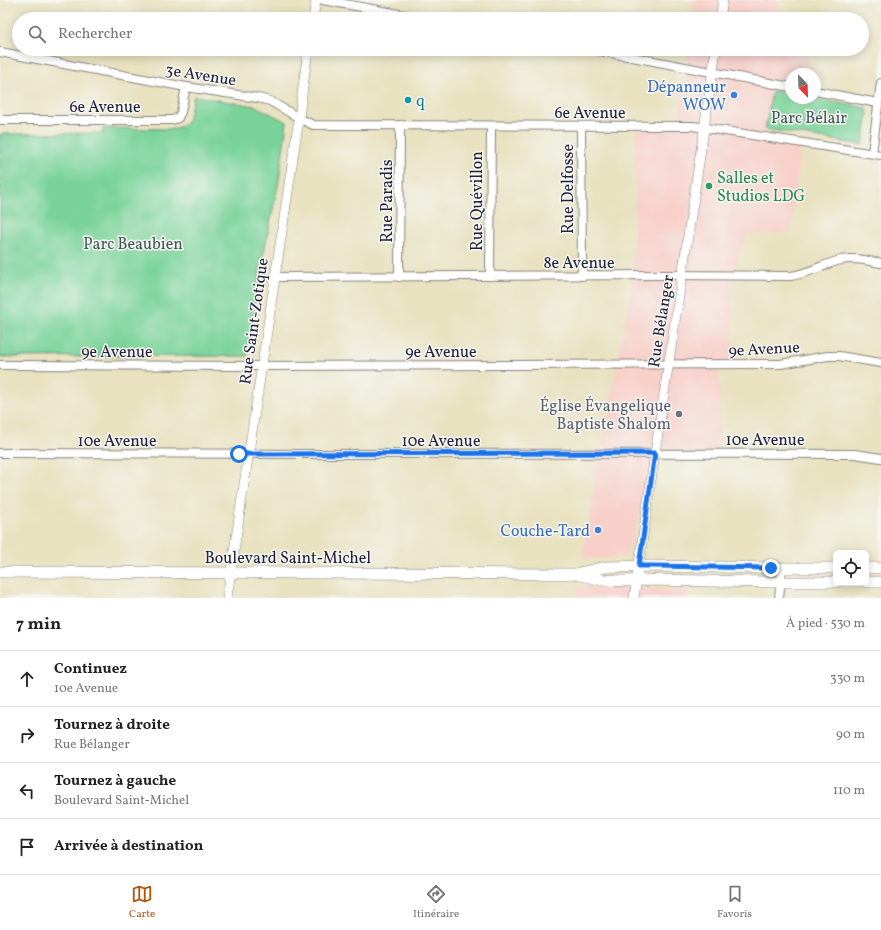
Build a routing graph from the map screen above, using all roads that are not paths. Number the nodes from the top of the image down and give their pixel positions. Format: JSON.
{"nodes":[{"id":1,"x":316,"y":0,"type":"edge"},
{"id":2,"x":323,"y":0,"type":"edge"},
{"id":3,"x":723,"y":0,"type":"edge"},
{"id":4,"x":314,"y":12,"type":"edge"},
{"id":5,"x":388,"y":12,"type":"edge"},
{"id":6,"x":721,"y":12,"type":"edge"},
{"id":7,"x":0,"y":52,"type":"edge"},
{"id":8,"x":12,"y":54,"type":"edge"},
{"id":9,"x":21,"y":56,"type":"edge"},
{"id":10,"x":307,"y":56,"type":"edge"},
{"id":11,"x":627,"y":56,"type":"edge"},
{"id":12,"x":715,"y":56,"type":"edge"},
{"id":13,"x":712,"y":72,"type":"junction"},
{"id":14,"x":881,"y":83,"type":"edge"},
{"id":15,"x":785,"y":86,"type":"edge"},
{"id":16,"x":186,"y":87,"type":"junction"},
{"id":17,"x":821,"y":92,"type":"edge"},
{"id":18,"x":878,"y":103,"type":"junction"},
{"id":19,"x":299,"y":118,"type":"junction"},
{"id":20,"x":0,"y":120,"type":"edge"},
{"id":21,"x":400,"y":125,"type":"junction"},
{"id":22,"x":491,"y":126,"type":"junction"},
{"id":23,"x":582,"y":126,"type":"junction"},
{"id":24,"x":704,"y":127,"type":"junction"},
{"id":25,"x":872,"y":153,"type":"junction"},
{"id":26,"x":881,"y":155,"type":"edge"},
{"id":27,"x":881,"y":263,"type":"edge"},
{"id":28,"x":490,"y":276,"type":"junction"},
{"id":29,"x":582,"y":276,"type":"junction"},
{"id":30,"x":682,"y":276,"type":"junction"},
{"id":31,"x":274,"y":277,"type":"junction"},
{"id":32,"x":399,"y":277,"type":"junction"},
{"id":33,"x":881,"y":363,"type":"edge"},
{"id":34,"x":668,"y":364,"type":"junction"},
{"id":35,"x":0,"y":365,"type":"edge"},
{"id":36,"x":261,"y":366,"type":"junction"},
{"id":37,"x":0,"y":453,"type":"edge"},
{"id":38,"x":655,"y":453,"type":"junction"},
{"id":39,"x":248,"y":454,"type":"junction"},
{"id":40,"x":881,"y":458,"type":"edge"},
{"id":41,"x":639,"y":566,"type":"junction"},
{"id":42,"x":782,"y":568,"type":"junction"},
{"id":43,"x":833,"y":568,"type":"edge"},
{"id":44,"x":869,"y":568,"type":"edge"},
{"id":45,"x":881,"y":568,"type":"edge"},
{"id":46,"x":0,"y":572,"type":"edge"},
{"id":47,"x":230,"y":573,"type":"junction"},
{"id":48,"x":576,"y":574,"type":"junction"},
{"id":49,"x":637,"y":580,"type":"junction"},
{"id":50,"x":781,"y":582,"type":"junction"},
{"id":51,"x":833,"y":582,"type":"edge"},
{"id":52,"x":869,"y":582,"type":"edge"},
{"id":53,"x":881,"y":582,"type":"edge"},
{"id":54,"x":227,"y":598,"type":"edge"},
{"id":55,"x":634,"y":598,"type":"edge"},
{"id":56,"x":779,"y":598,"type":"edge"}],
"edges":[{"from":1,"to":4,"type":"street"},
{"from":2,"to":5,"type":"street"},
{"from":3,"to":6,"type":"street"},
{"from":7,"to":8,"type":"street","name":"3e Avenue"},
{"from":9,"to":16,"type":"street","name":"3e Avenue"},
{"from":10,"to":19,"type":"street","name":"Rue Saint-Zotique"},
{"from":11,"to":13,"type":"street"},
{"from":12,"to":13,"type":"street","name":"Rue Bélanger"},
{"from":13,"to":15,"type":"street"},
{"from":13,"to":24,"type":"street","name":"Rue Bélanger"},
{"from":14,"to":18,"type":"street"},
{"from":16,"to":19,"type":"street","name":"3e Avenue"},
{"from":16,"to":20,"type":"street","name":"6e Avenue"},
{"from":17,"to":18,"type":"street"},
{"from":18,"to":25,"type":"street"},
{"from":19,"to":21,"type":"street","name":"6e Avenue"},
{"from":19,"to":31,"type":"street","name":"Rue Saint-Zotique"},
{"from":21,"to":22,"type":"street","name":"6e Avenue"},
{"from":21,"to":32,"type":"street","name":"Rue Paradis"},
{"from":22,"to":23,"type":"street","name":"6e Avenue"},
{"from":22,"to":28,"type":"street","name":"Rue Quévillon"},
{"from":23,"to":24,"type":"street","name":"6e Avenue"},
{"from":23,"to":29,"type":"street","name":"Rue Delfosse"},
{"from":24,"to":25,"type":"street","name":"6e Avenue"},
{"from":24,"to":30,"type":"street","name":"Rue Bélanger"},
{"from":25,"to":26,"type":"street","name":"6e Avenue"},
{"from":27,"to":30,"type":"street","name":"8e Avenue"},
{"from":28,"to":29,"type":"street","name":"8e Avenue"},
{"from":28,"to":32,"type":"street","name":"8e Avenue"},
{"from":29,"to":30,"type":"street","name":"8e Avenue"},
{"from":30,"to":34,"type":"street","name":"Rue Bélanger"},
{"from":31,"to":32,"type":"street","name":"8e Avenue"},
{"from":31,"to":36,"type":"street","name":"Rue Saint-Zotique"},
{"from":33,"to":34,"type":"street","name":"9e Avenue"},
{"from":34,"to":36,"type":"street","name":"9e Avenue"},
{"from":34,"to":38,"type":"street","name":"Rue Bélanger"},
{"from":35,"to":36,"type":"street","name":"9e Avenue"},
{"from":36,"to":39,"type":"street","name":"Rue Saint-Zotique"},
{"from":37,"to":39,"type":"street","name":"10e Avenue"},
{"from":38,"to":39,"type":"street","name":"10e Avenue"},
{"from":38,"to":40,"type":"street","name":"10e Avenue"},
{"from":38,"to":41,"type":"street","name":"Rue Bélanger"},
{"from":39,"to":47,"type":"street","name":"Rue Saint-Zotique"},
{"from":41,"to":42,"type":"main road","name":"Boulevard Saint-Michel"},
{"from":41,"to":48,"type":"main road","name":"Boulevard Saint-Michel"},
{"from":41,"to":49,"type":"street","name":"Rue Bélanger"},
{"from":42,"to":43,"type":"main road","name":"Boulevard Saint-Michel"},
{"from":42,"to":50,"type":"street"},
{"from":44,"to":45,"type":"main road"},
{"from":46,"to":47,"type":"main road","name":"Boulevard Saint-Michel"},
{"from":47,"to":48,"type":"main road","name":"Boulevard Saint-Michel"},
{"from":47,"to":54,"type":"street","name":"Rue Saint-Zotique"},
{"from":48,"to":49,"type":"main road","name":"Boulevard Saint-Michel"},
{"from":49,"to":50,"type":"main road","name":"Boulevard Saint-Michel"},
{"from":49,"to":55,"type":"street","name":"Rue Bélanger"},
{"from":50,"to":51,"type":"main road","name":"Boulevard Saint-Michel"},
{"from":50,"to":56,"type":"street"},
{"from":52,"to":53,"type":"main road"}]}
